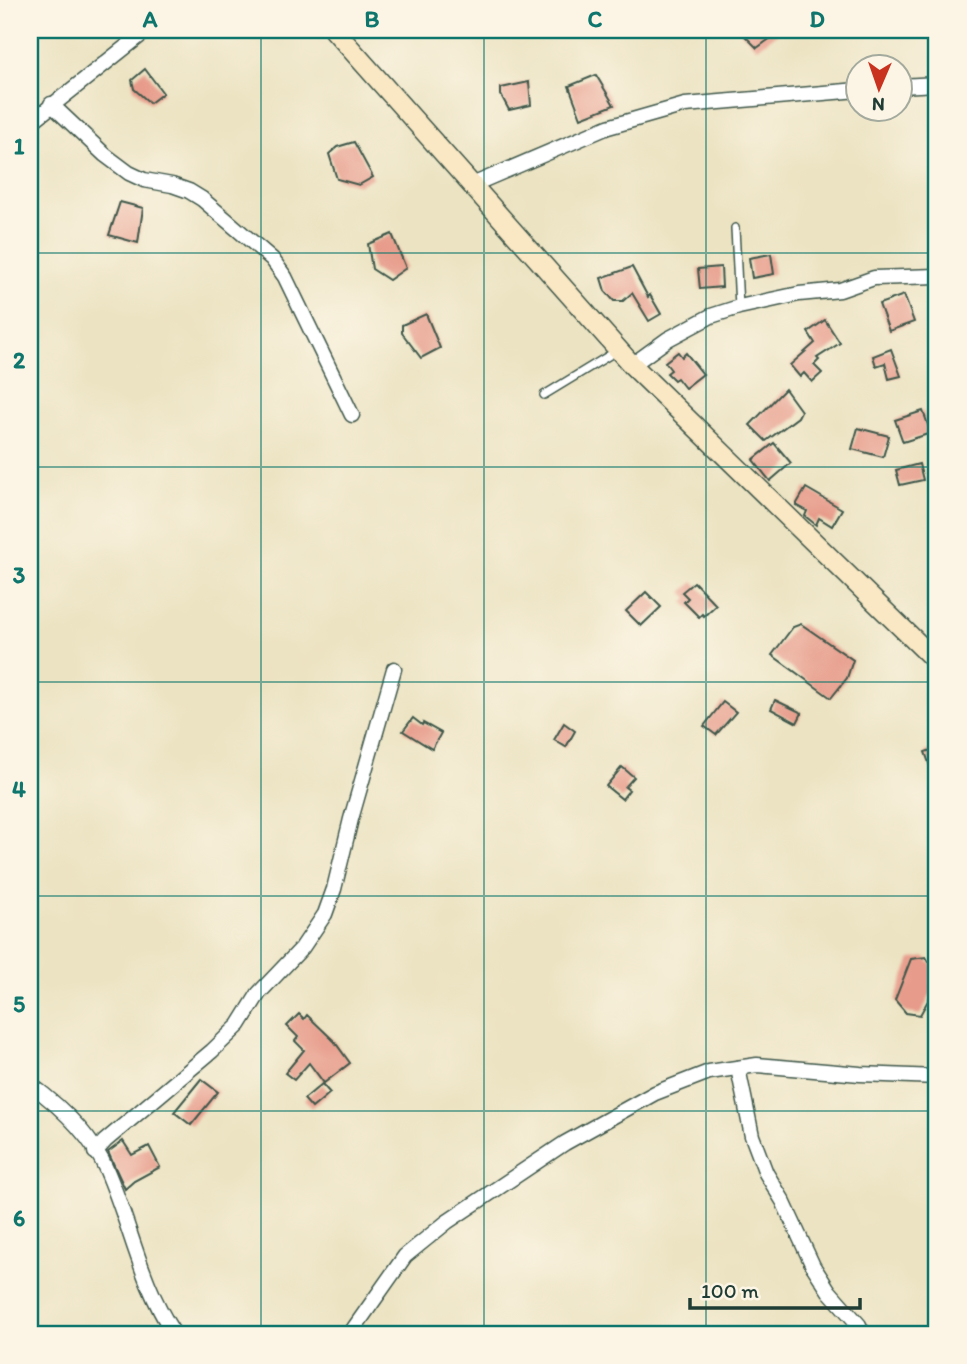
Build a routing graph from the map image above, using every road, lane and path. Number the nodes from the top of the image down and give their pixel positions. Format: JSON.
{"nodes":[{"id":1,"x":147,"y":30,"type":"edge"},
{"id":2,"x":334,"y":30,"type":"edge"},
{"id":3,"x":937,"y":84,"type":"edge"},
{"id":4,"x":914,"y":85,"type":"edge"},
{"id":5,"x":844,"y":91,"type":"edge"},
{"id":6,"x":51,"y":104,"type":"junction"},
{"id":7,"x":30,"y":123,"type":"edge"},
{"id":8,"x":472,"y":185,"type":"junction"},
{"id":9,"x":735,"y":228,"type":"dead end"},
{"id":10,"x":937,"y":276,"type":"edge"},
{"id":11,"x":739,"y":307,"type":"junction"},
{"id":12,"x":625,"y":357,"type":"junction"},
{"id":13,"x":544,"y":395,"type":"dead end"},
{"id":14,"x":352,"y":415,"type":"dead end"},
{"id":15,"x":937,"y":662,"type":"edge"},
{"id":16,"x":394,"y":669,"type":"dead end"},
{"id":17,"x":738,"y":1068,"type":"junction"},
{"id":18,"x":937,"y":1077,"type":"edge"},
{"id":19,"x":30,"y":1084,"type":"edge"},
{"id":20,"x":95,"y":1152,"type":"junction"},
{"id":21,"x":174,"y":1334,"type":"edge"},
{"id":22,"x":351,"y":1334,"type":"edge"},
{"id":23,"x":863,"y":1334,"type":"edge"}],
"edges":[{"from":1,"to":6,"type":"street"},
{"from":2,"to":8,"type":"street"},
{"from":3,"to":4,"type":"street"},
{"from":5,"to":8,"type":"street"},
{"from":6,"to":7,"type":"street"},
{"from":6,"to":14,"type":"street"},
{"from":8,"to":12,"type":"street"},
{"from":9,"to":11,"type":"lane"},
{"from":10,"to":11,"type":"street"},
{"from":11,"to":12,"type":"street"},
{"from":12,"to":13,"type":"lane"},
{"from":12,"to":15,"type":"street"},
{"from":16,"to":20,"type":"street"},
{"from":17,"to":18,"type":"street"},
{"from":17,"to":22,"type":"street"},
{"from":17,"to":23,"type":"street"},
{"from":19,"to":20,"type":"street"},
{"from":20,"to":21,"type":"street"}]}
